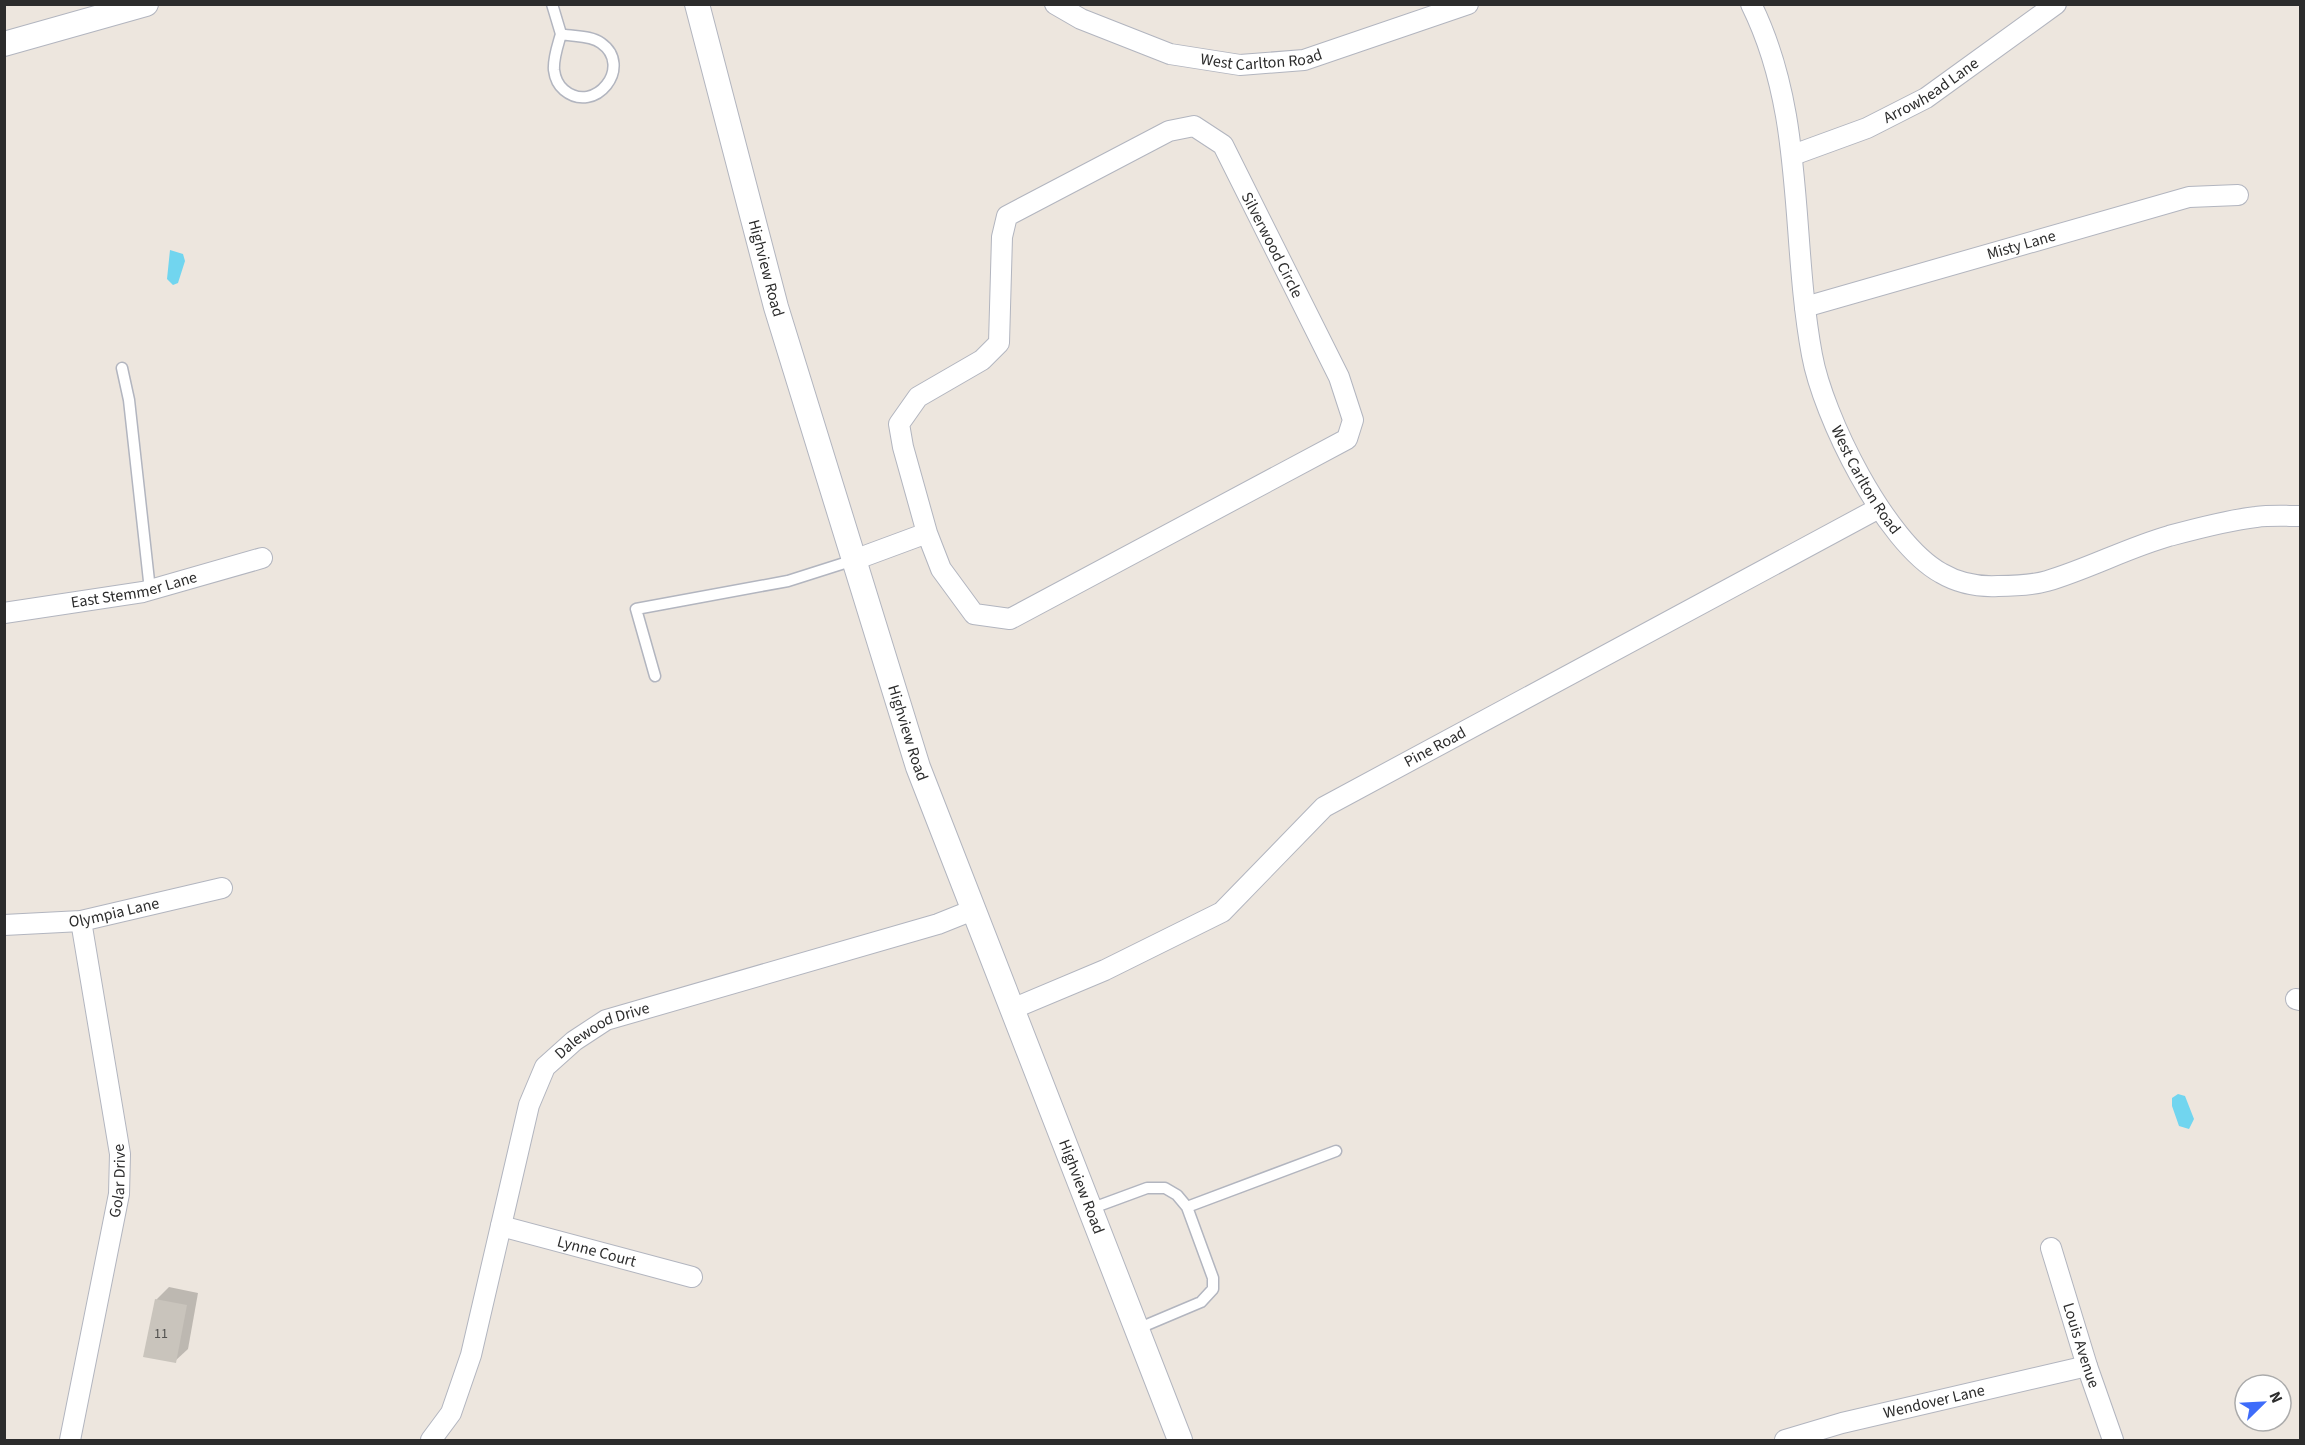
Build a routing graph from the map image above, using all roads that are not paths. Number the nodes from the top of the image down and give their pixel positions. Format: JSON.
{"nodes":[{"id":1,"x":146,"y":4,"type":"edge"},
{"id":2,"x":552,"y":4,"type":"edge"},
{"id":3,"x":697,"y":4,"type":"edge"},
{"id":4,"x":1055,"y":4,"type":"edge"},
{"id":5,"x":1468,"y":4,"type":"edge"},
{"id":6,"x":1751,"y":4,"type":"edge"},
{"id":7,"x":2056,"y":4,"type":"edge"},
{"id":8,"x":561,"y":34,"type":"junction"},
{"id":9,"x":4,"y":44,"type":"edge"},
{"id":10,"x":1793,"y":155,"type":"junction"},
{"id":11,"x":2238,"y":195,"type":"dead end"},
{"id":12,"x":1805,"y":307,"type":"junction"},
{"id":13,"x":122,"y":368,"type":"dead end"},
{"id":14,"x":1879,"y":508,"type":"junction"},
{"id":15,"x":2301,"y":516,"type":"edge"},
{"id":16,"x":927,"y":533,"type":"junction"},
{"id":17,"x":262,"y":558,"type":"dead end"},
{"id":18,"x":854,"y":560,"type":"junction"},
{"id":19,"x":150,"y":590,"type":"junction"},
{"id":20,"x":4,"y":613,"type":"edge"},
{"id":21,"x":655,"y":676,"type":"dead end"},
{"id":22,"x":222,"y":888,"type":"dead end"},
{"id":23,"x":973,"y":909,"type":"junction"},
{"id":24,"x":81,"y":921,"type":"junction"},
{"id":25,"x":4,"y":925,"type":"edge"},
{"id":26,"x":1012,"y":1010,"type":"junction"},
{"id":27,"x":1336,"y":1151,"type":"dead end"},
{"id":28,"x":1187,"y":1208,"type":"junction"},
{"id":29,"x":1090,"y":1209,"type":"junction"},
{"id":30,"x":501,"y":1226,"type":"junction"},
{"id":31,"x":2052,"y":1248,"type":"dead end"},
{"id":32,"x":692,"y":1277,"type":"dead end"},
{"id":33,"x":1137,"y":1329,"type":"junction"},
{"id":34,"x":2087,"y":1366,"type":"junction"},
{"id":35,"x":70,"y":1440,"type":"edge"},
{"id":36,"x":431,"y":1440,"type":"edge"},
{"id":37,"x":1180,"y":1440,"type":"edge"},
{"id":38,"x":1785,"y":1440,"type":"edge"},
{"id":39,"x":2113,"y":1440,"type":"edge"}],
"edges":[{"from":1,"to":9,"type":"street"},
{"from":2,"to":8,"type":"lane"},
{"from":3,"to":18,"type":"street","name":"Highview Road"},
{"from":4,"to":5,"type":"street","name":"West Carlton Road"},
{"from":6,"to":10,"type":"street","name":"West Carlton Road"},
{"from":7,"to":10,"type":"street","name":"Arrowhead Lane"},
{"from":8,"to":8,"type":"lane"},
{"from":10,"to":12,"type":"street","name":"West Carlton Road"},
{"from":11,"to":12,"type":"street","name":"Misty Lane"},
{"from":12,"to":14,"type":"street","name":"West Carlton Road"},
{"from":13,"to":19,"type":"lane"},
{"from":14,"to":15,"type":"street","name":"West Carlton Road"},
{"from":14,"to":26,"type":"street","name":"Pine Road"},
{"from":16,"to":16,"type":"street","name":"Silverwood Circle"},
{"from":16,"to":18,"type":"street"},
{"from":17,"to":19,"type":"street","name":"East Stemmer Lane"},
{"from":18,"to":21,"type":"lane"},
{"from":18,"to":23,"type":"street","name":"Highview Road"},
{"from":19,"to":20,"type":"street","name":"East Stemmer Lane"},
{"from":22,"to":24,"type":"street","name":"Olympia Lane"},
{"from":23,"to":26,"type":"street","name":"Highview Road"},
{"from":23,"to":30,"type":"street","name":"Dalewood Drive"},
{"from":24,"to":25,"type":"street","name":"Olympia Lane"},
{"from":24,"to":35,"type":"street","name":"Golar Drive"},
{"from":26,"to":29,"type":"street","name":"Highview Road"},
{"from":27,"to":28,"type":"lane"},
{"from":28,"to":29,"type":"lane"},
{"from":28,"to":33,"type":"lane"},
{"from":29,"to":33,"type":"street","name":"Highview Road"},
{"from":30,"to":32,"type":"street","name":"Lynne Court"},
{"from":30,"to":36,"type":"street","name":"Dalewood Drive"},
{"from":31,"to":34,"type":"street","name":"Louis Avenue"},
{"from":33,"to":37,"type":"street","name":"Highview Road"},
{"from":34,"to":38,"type":"street","name":"Wendover Lane"},
{"from":34,"to":39,"type":"street","name":"Louis Avenue"}]}
